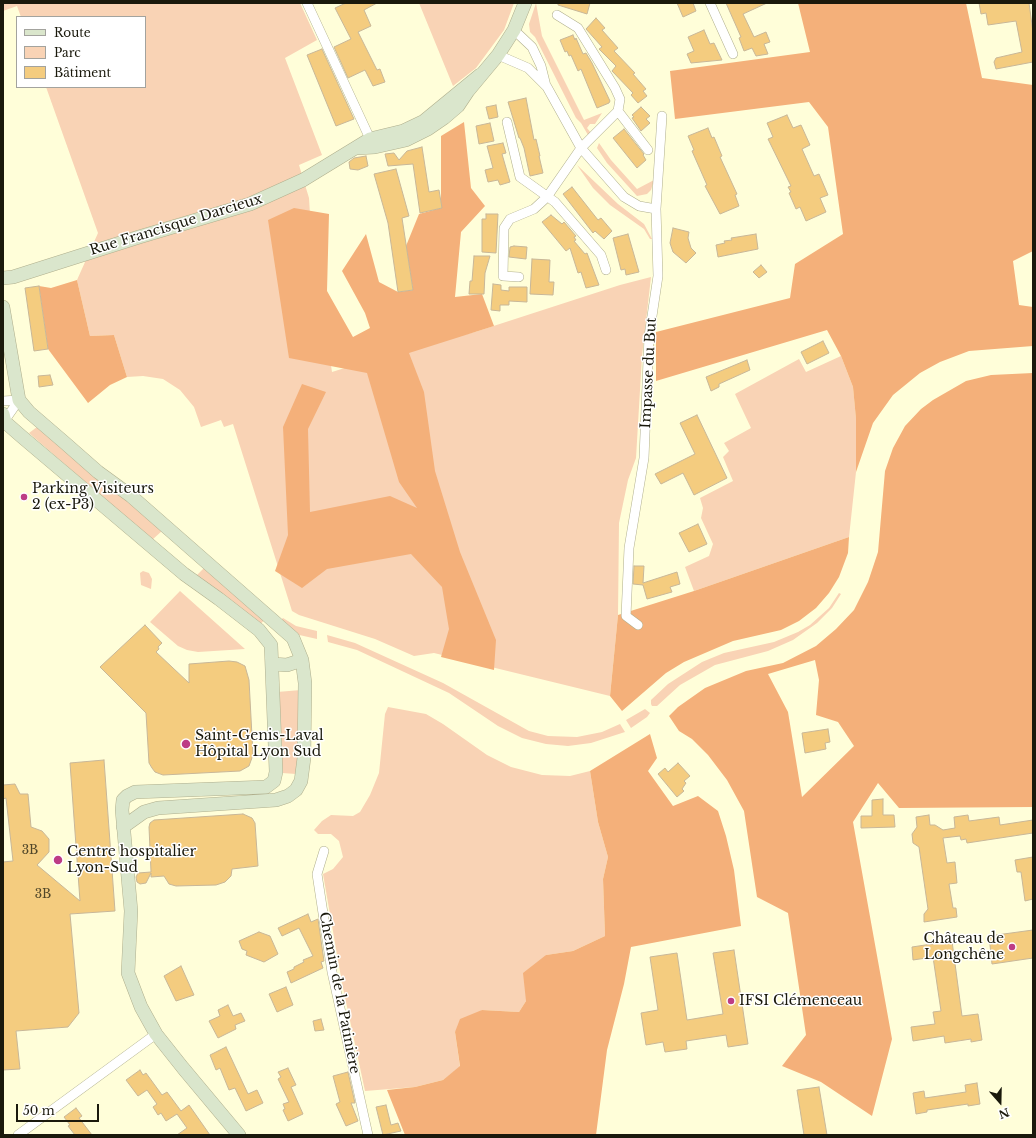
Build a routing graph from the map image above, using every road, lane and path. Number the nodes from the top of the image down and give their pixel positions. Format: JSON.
{"nodes":[{"id":1,"x":307,"y":3,"type":"edge"},
{"id":2,"x":525,"y":3,"type":"edge"},
{"id":3,"x":710,"y":3,"type":"edge"},
{"id":4,"x":557,"y":15,"type":"dead end"},
{"id":5,"x":514,"y":30,"type":"junction"},
{"id":6,"x":733,"y":54,"type":"dead end"},
{"id":7,"x":498,"y":55,"type":"junction"},
{"id":8,"x":546,"y":87,"type":"junction"},
{"id":9,"x":618,"y":111,"type":"junction"},
{"id":10,"x":662,"y":116,"type":"dead end"},
{"id":11,"x":506,"y":122,"type":"dead end"},
{"id":12,"x":373,"y":143,"type":"junction"},
{"id":13,"x":581,"y":148,"type":"junction"},
{"id":14,"x":648,"y":150,"type":"dead end"},
{"id":15,"x":546,"y":197,"type":"junction"},
{"id":16,"x":656,"y":209,"type":"junction"},
{"id":17,"x":606,"y":270,"type":"dead end"},
{"id":18,"x":519,"y":277,"type":"dead end"},
{"id":19,"x":6,"y":280,"type":"edge"},
{"id":20,"x":3,"y":307,"type":"edge"},
{"id":21,"x":19,"y":400,"type":"junction"},
{"id":22,"x":3,"y":401,"type":"edge"},
{"id":23,"x":4,"y":420,"type":"edge"},
{"id":24,"x":638,"y":625,"type":"dead end"},
{"id":25,"x":294,"y":638,"type":"junction"},
{"id":26,"x":271,"y":645,"type":"junction"},
{"id":27,"x":302,"y":660,"type":"junction"},
{"id":28,"x":273,"y":664,"type":"junction"},
{"id":29,"x":123,"y":827,"type":"junction"},
{"id":30,"x":324,"y":851,"type":"dead end"},
{"id":31,"x":156,"y":1034,"type":"junction"},
{"id":32,"x":18,"y":1135,"type":"edge"},
{"id":33,"x":240,"y":1135,"type":"edge"},
{"id":34,"x":368,"y":1135,"type":"edge"}],
"edges":[{"from":1,"to":12,"type":"street"},
{"from":2,"to":5,"type":"street","name":"Rue Francisque Darcieux"},
{"from":3,"to":6,"type":"street"},
{"from":4,"to":9,"type":"street"},
{"from":5,"to":7,"type":"street","name":"Rue Francisque Darcieux"},
{"from":5,"to":8,"type":"street"},
{"from":7,"to":8,"type":"street"},
{"from":7,"to":12,"type":"street","name":"Rue Francisque Darcieux"},
{"from":8,"to":13,"type":"street"},
{"from":9,"to":13,"type":"street"},
{"from":9,"to":14,"type":"street"},
{"from":10,"to":16,"type":"street","name":"Impasse du But"},
{"from":11,"to":15,"type":"street"},
{"from":12,"to":19,"type":"street","name":"Rue Francisque Darcieux"},
{"from":13,"to":15,"type":"street"},
{"from":13,"to":16,"type":"street"},
{"from":15,"to":17,"type":"street"},
{"from":15,"to":18,"type":"street"},
{"from":16,"to":24,"type":"street","name":"Impasse du But"},
{"from":20,"to":21,"type":"street"},
{"from":21,"to":22,"type":"street"},
{"from":21,"to":23,"type":"street"},
{"from":21,"to":25,"type":"street"},
{"from":23,"to":26,"type":"street"},
{"from":25,"to":26,"type":"street"},
{"from":25,"to":27,"type":"street"},
{"from":26,"to":28,"type":"street"},
{"from":27,"to":28,"type":"street"},
{"from":27,"to":29,"type":"street"},
{"from":28,"to":29,"type":"street"},
{"from":29,"to":31,"type":"street"},
{"from":30,"to":34,"type":"street","name":"Chemin de la Patinière"},
{"from":31,"to":32,"type":"street"},
{"from":31,"to":33,"type":"street"}]}
